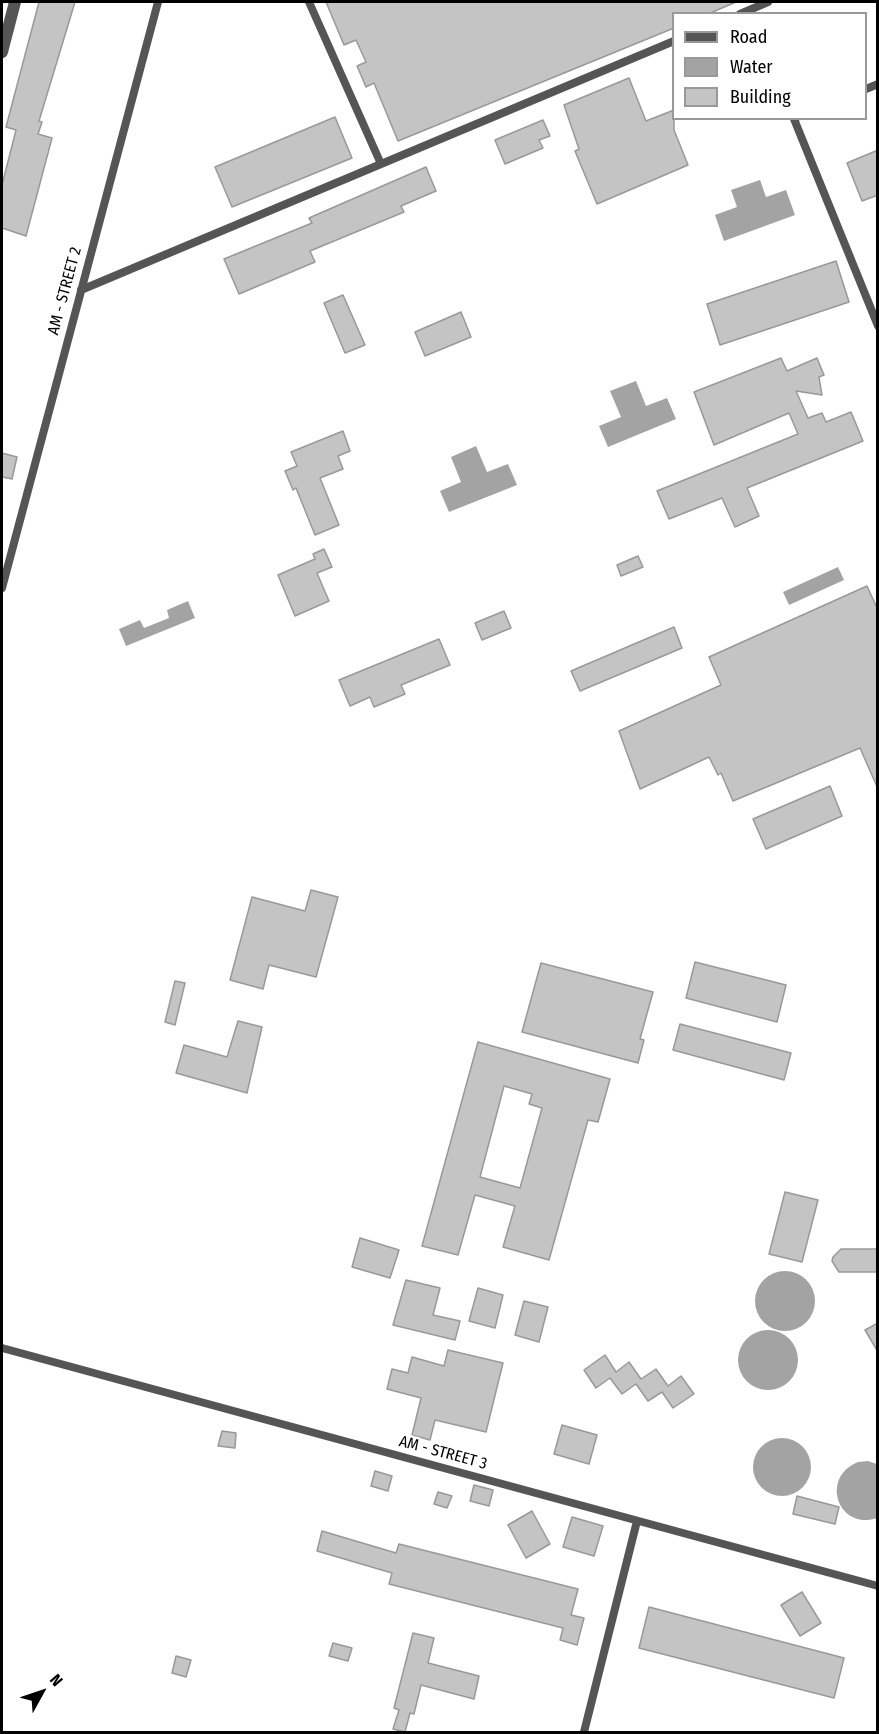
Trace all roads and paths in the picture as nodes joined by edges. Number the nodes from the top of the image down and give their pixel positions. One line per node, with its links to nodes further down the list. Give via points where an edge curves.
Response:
1 (15, 2): 7 (street)
2 (158, 2): 10 (lane, AM - STREET 2)
3 (309, 2): 9 (lane)
4 (768, 2): 5 (lane)
5 (745, 12)
6 (672, 42): 9 (lane)
7 (2, 52)
8 (794, 120): 11 (lane)
9 (381, 164): 10 (lane)
10 (81, 290): 12 (lane, AM - STREET 2)
11 (878, 326)
12 (2, 588)
13 (2, 1348): 14 (lane, AM - STREET 3)
14 (637, 1521): 15 (lane, AM - STREET 3); 16 (lane)
15 (878, 1586)
16 (584, 1732)

